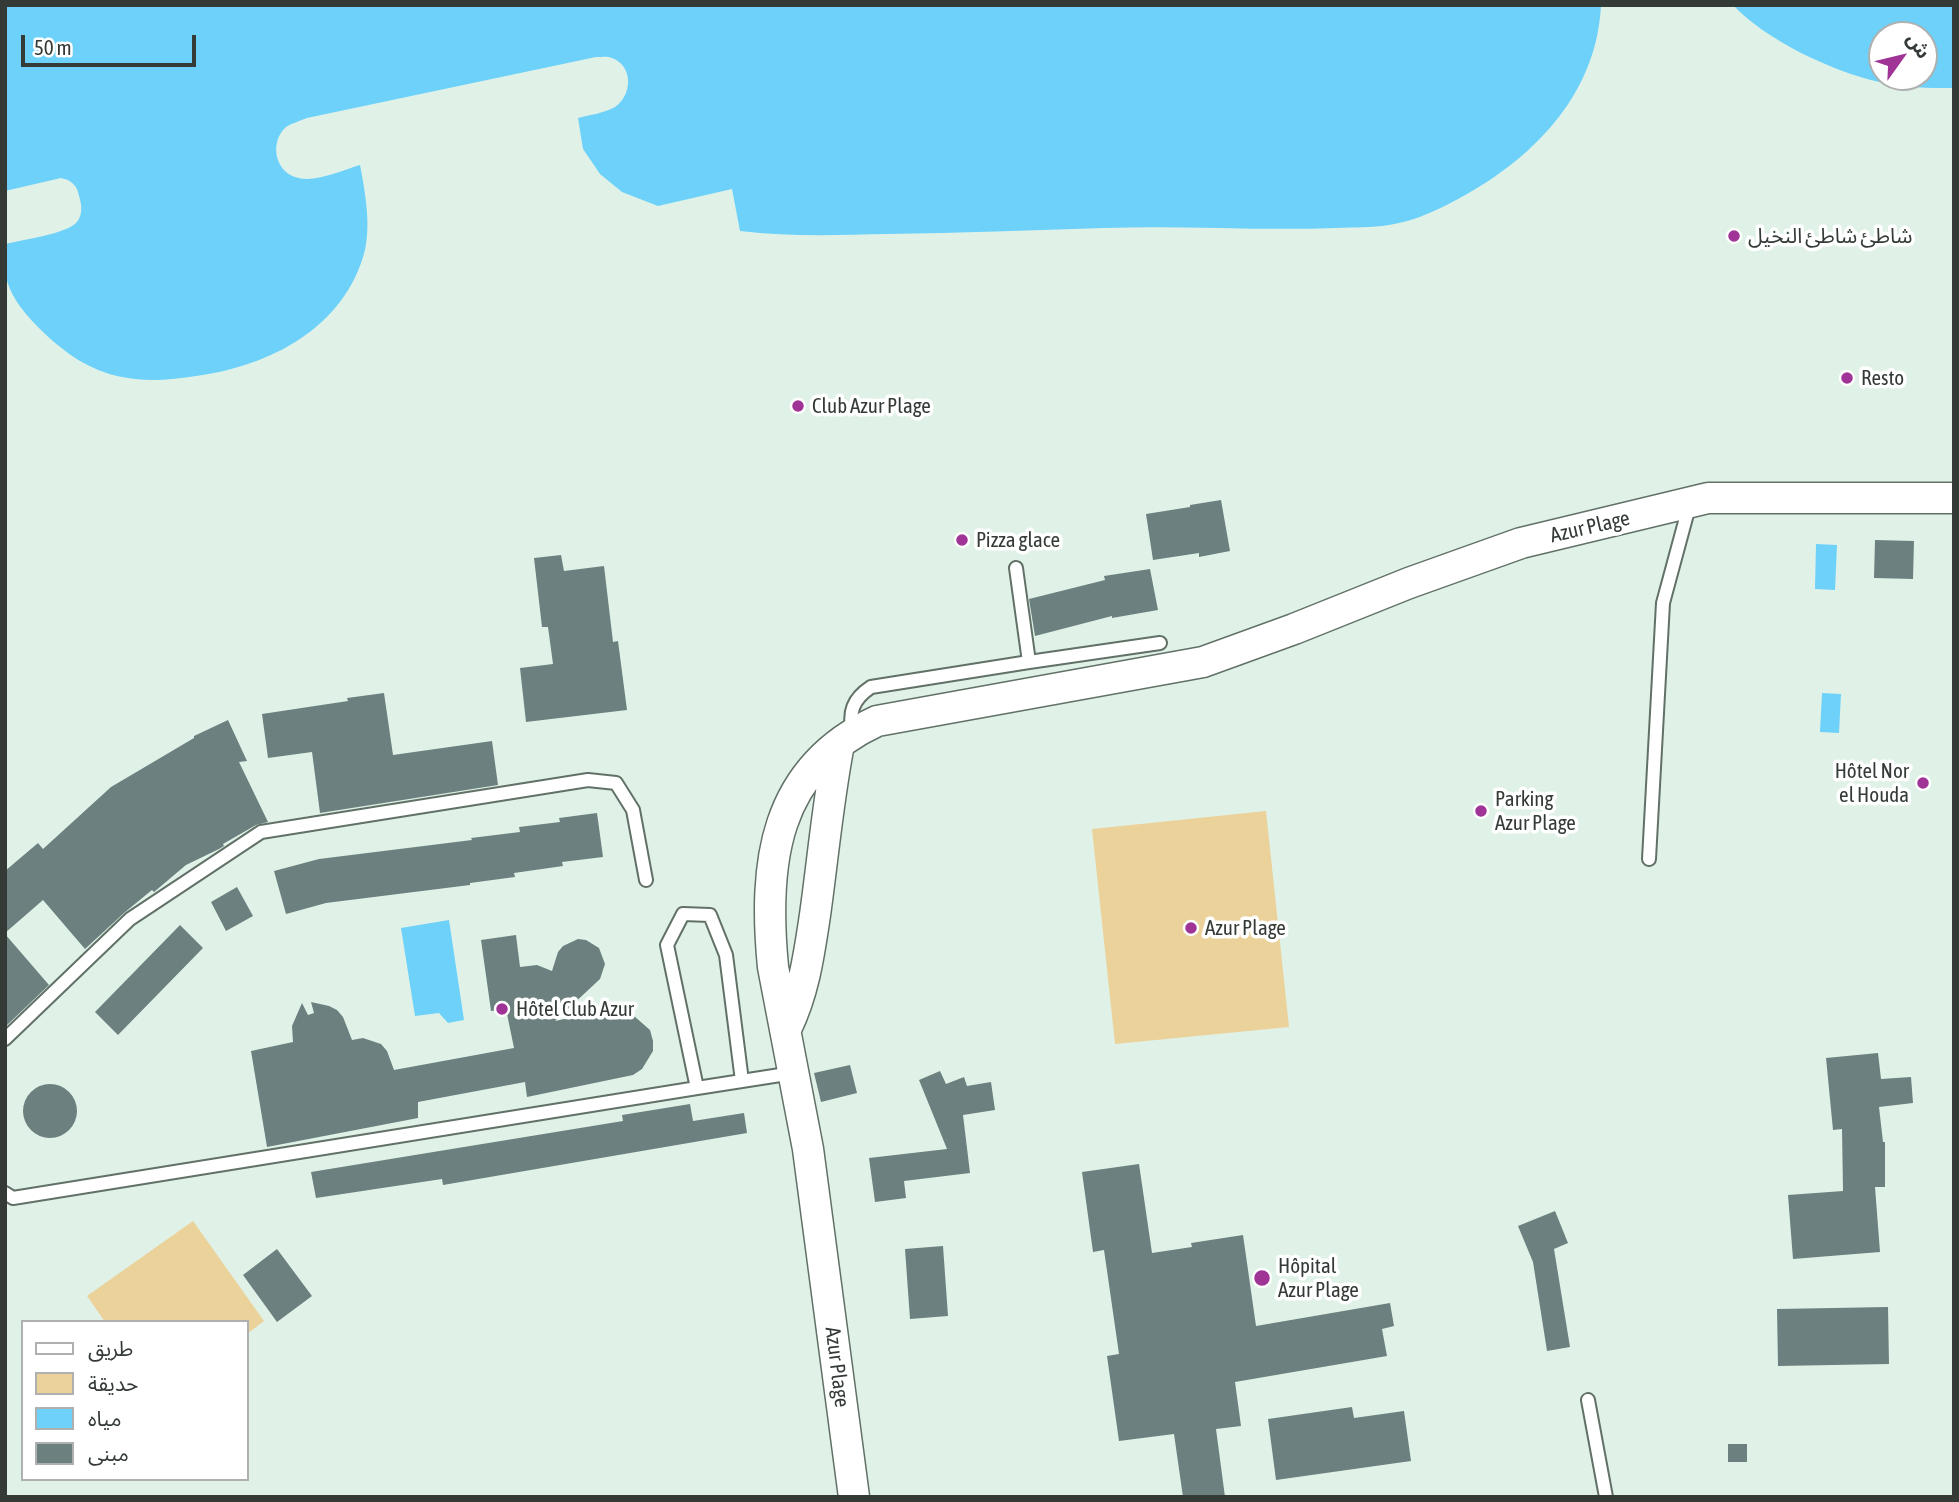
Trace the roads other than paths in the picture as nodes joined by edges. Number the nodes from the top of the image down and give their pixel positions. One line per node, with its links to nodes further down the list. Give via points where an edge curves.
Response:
1 (1954, 498): 2 (street, Azur Plage, via 1708,498)
2 (1690, 503): 6 (street, Azur Plage, via 1521,544 1203,662 884,719); 7 (lane, via 1663,603)
3 (1016, 568): 5 (lane)
4 (1160, 643): 5 (lane)
5 (1030, 662): 6 (lane, via 871,687 856,700)
6 (846, 738): 9 (street, via 831,786 806,975); 9 (street, Azur Plage, via 809,771 789,803 776,842 771,943)
7 (1649, 859)
8 (646, 880): 10 (lane, via 633,810 616,783 588,780 261,832 130,919)
9 (786, 1029): 11 (street, Azur Plage)
10 (5, 1039)
11 (793, 1072): 12 (lane); 16 (street, Azur Plage, via 808,1149)
12 (741, 1081): 13 (lane); 13 (lane, via 726,955 710,915 683,914 667,945)
13 (697, 1088): 14 (lane, via 27,1196 13,1198)
14 (5, 1193)
15 (1588, 1400): 17 (lane)
16 (854, 1497)
17 (1606, 1497)

